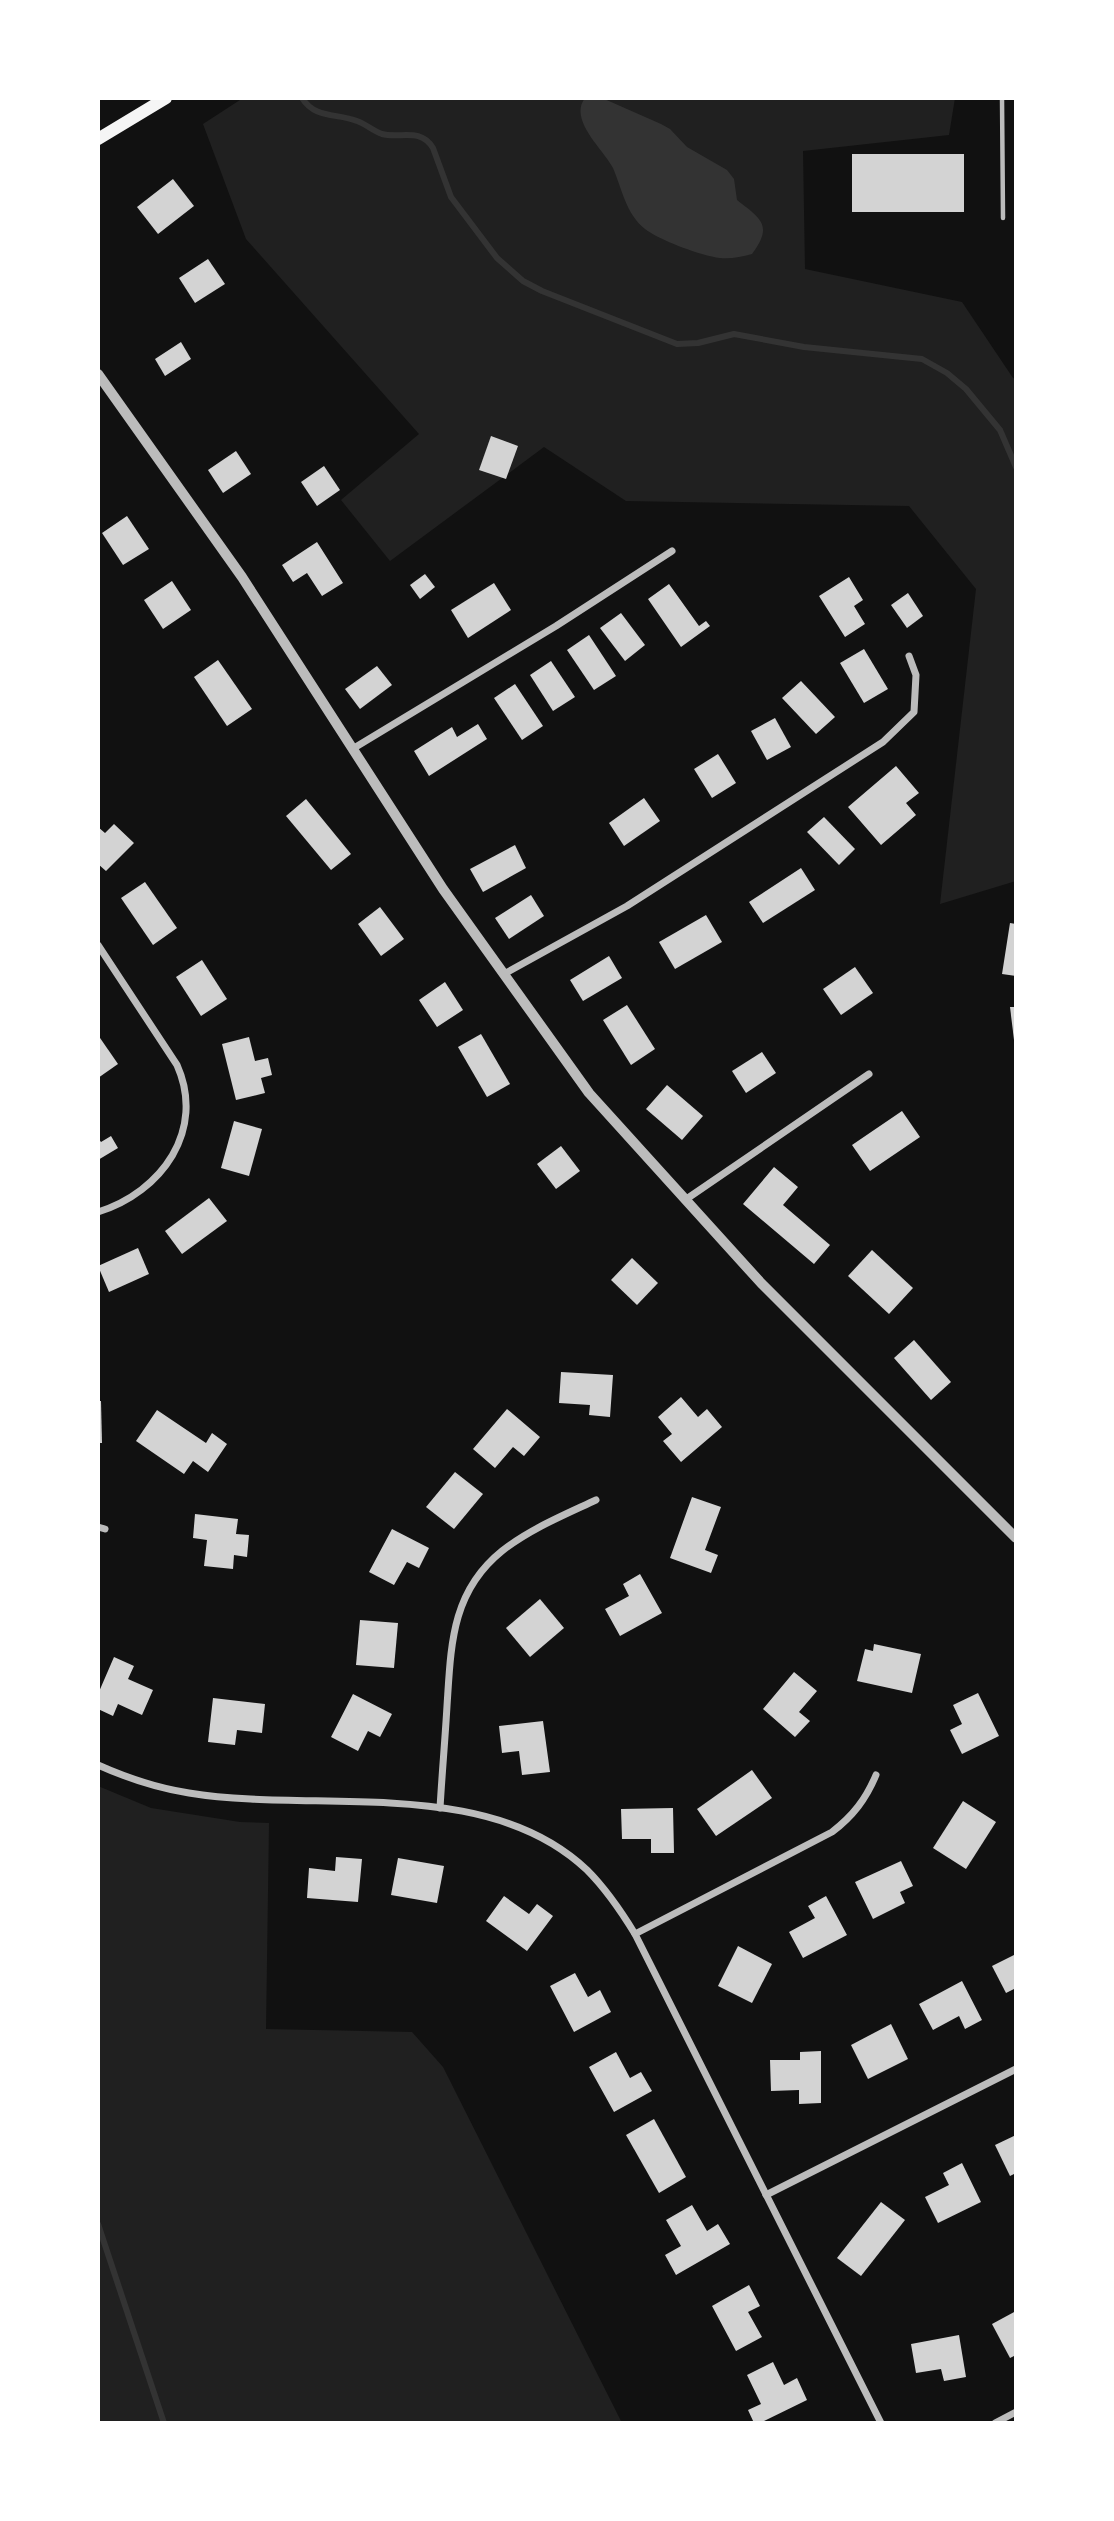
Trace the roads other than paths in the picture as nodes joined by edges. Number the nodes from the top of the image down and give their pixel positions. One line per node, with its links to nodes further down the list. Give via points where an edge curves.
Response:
1 (166, 98): 3 (main road)
2 (1002, 98): 4 (lane)
3 (98, 139)
4 (1003, 218)
5 (98, 374): 8 (street, via 242,578)
6 (672, 551): 8 (street)
7 (909, 656): 10 (street, via 916,675 914,712 883,742 627,906)
8 (354, 748): 10 (street, via 443,889)
9 (98, 945): 13 (street, via 177,1065 187,1120 178,1147 161,1171 138,1191)
10 (504, 974): 12 (street, via 589,1094)
11 (869, 1074): 12 (street)
12 (685, 1200): 15 (street, via 761,1283)
13 (98, 1212)
14 (596, 1500): 18 (street, via 509,1546 484,1569 466,1595 450,1650)
15 (1016, 1538)
16 (98, 1765): 18 (street, via 140,1782 195,1794)
17 (877, 1775): 19 (street, via 858,1808 832,1832)
18 (440, 1808): 19 (street, via 498,1819 551,1843 593,1877)
19 (635, 1934): 21 (street)
20 (1016, 2069): 21 (street)
21 (766, 2195): 23 (street)
22 (1016, 2412): 24 (street)
23 (881, 2423)
24 (995, 2423)

